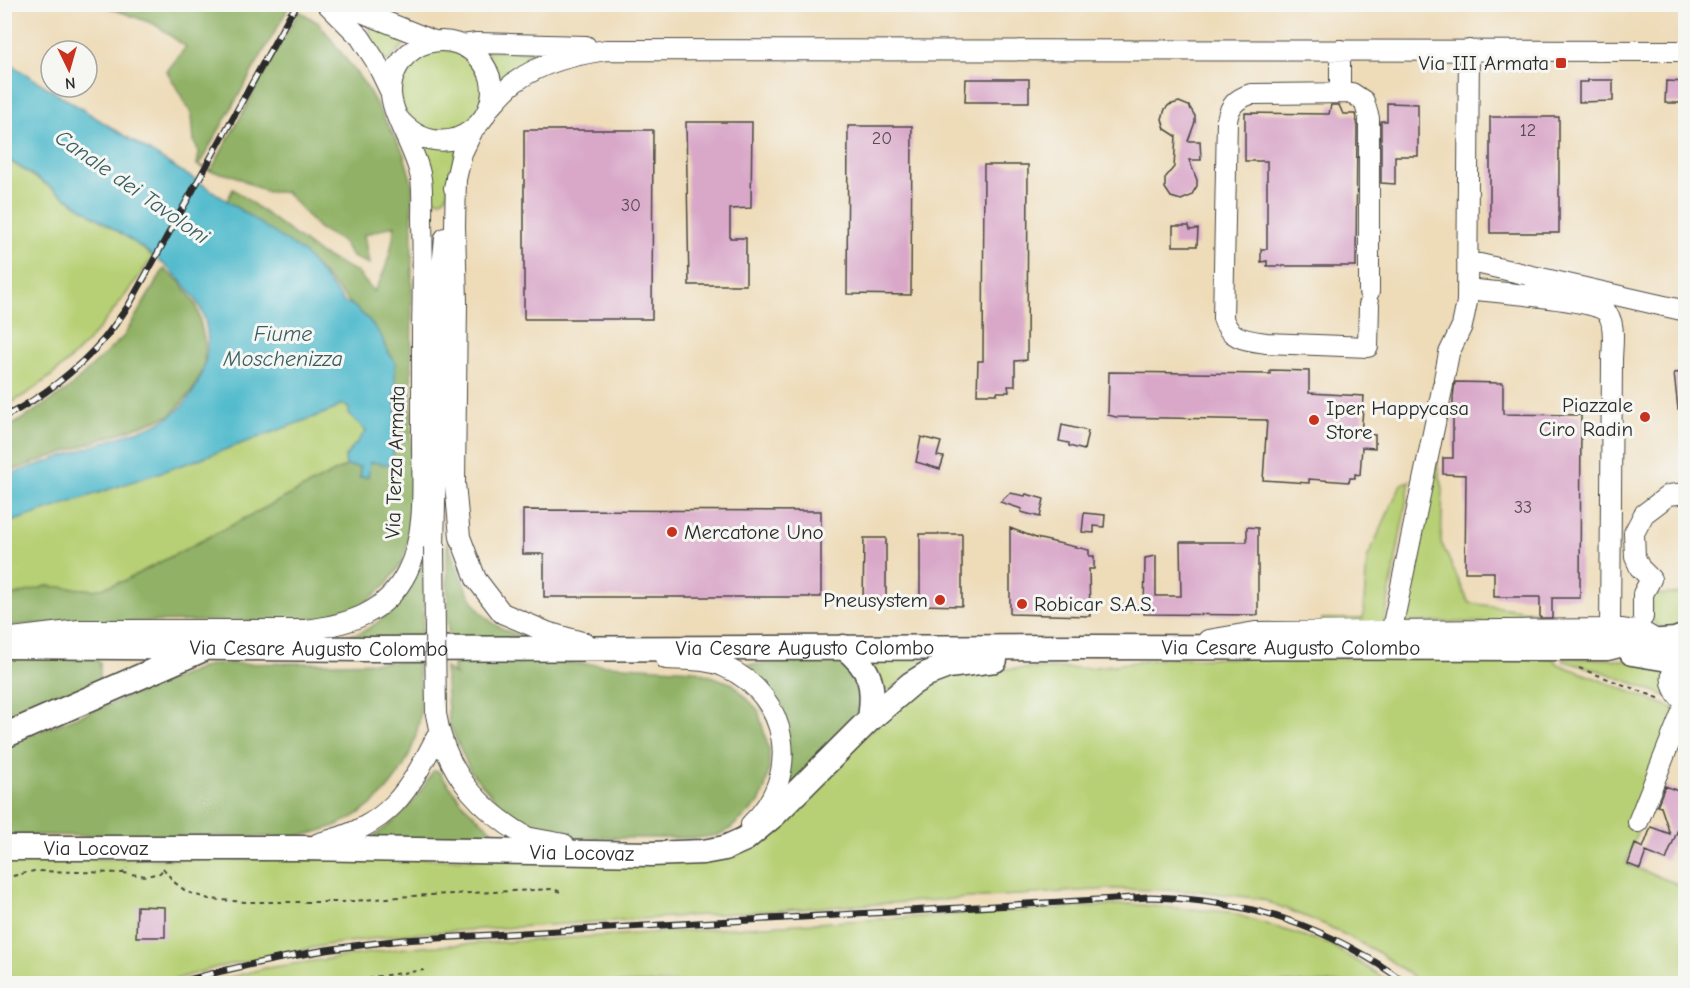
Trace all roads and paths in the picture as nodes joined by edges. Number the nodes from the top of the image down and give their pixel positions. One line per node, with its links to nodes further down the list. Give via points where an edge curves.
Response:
1 (327, 4): 9 (street, Via Terza Armata, via 360,37)
2 (341, 4): 3 (street, Via Terza Armata)
3 (434, 41): 4 (street, Via Terza Armata); 9 (street, via 417,46 403,58)
4 (462, 45): 5 (street, Via Terza Armata, via 542,44); 11 (street, via 475,54 490,79)
5 (606, 50): 6 (street, Via Terza Armata); 11 (street, Via Terza Armata, via 554,61 537,69 513,83)
6 (1340, 50): 7 (street, Via Terza Armata); 10 (street)
7 (1469, 51): 8 (street, Via Terza Armata); 16 (street)
8 (1686, 51)
9 (390, 91): 12 (street, Via Terza Armata)
10 (1340, 93): 10 (street, via 1352,93 1364,101 1369,118 1368,347 1249,341 1234,335 1223,318 1229,108 1238,98 1251,94)
11 (488, 109): 13 (street, Via Terza Armata)
12 (398, 118): 13 (street, via 423,138 440,141 458,139); 15 (street, Via Terza Armata)
13 (473, 130): 14 (street, Via Terza Armata)
14 (456, 177): 17 (street, Via Terza Armata); 27 (street, Via Terza Armata, via 455,483 460,537 476,579 502,613 547,632)
15 (421, 179): 17 (street, Via Terza Armata); 25 (street, Via Terza Armata, via 422,476 418,546 407,573 390,597 367,614 340,625 306,630 79,630)
16 (1467, 261): 18 (street); 19 (street)
17 (440, 287): 37 (street, Via Terza Armata, bridge, via 434,547)
18 (1467, 289): 22 (street, via 1462,326 1449,353); 24 (street, via 1568,301 1605,311 1610,318)
19 (1686, 311)
20 (1686, 493): 21 (street, via 1669,495 1644,514 1634,534 1635,557 1651,579 1643,594)
21 (1643, 617)
22 (1392, 629): 24 (street); 32 (street, via 1255,632)
23 (1686, 636): 24 (main road, Via Cesare Augusto Colombo, via 1623,644)
24 (1608, 638): 32 (main road, Via Cesare Augusto Colombo); 33 (main road, Via Cesare Augusto Colombo, via 1621,652)
25 (4, 639)
26 (4, 646): 30 (main road, Via Cesare Augusto Colombo)
27 (603, 647): 28 (main road, Via Cesare Augusto Colombo); 31 (main road, Via Cesare Augusto Colombo)
28 (844, 647): 29 (main road, Via Cesare Augusto Colombo); 36 (main road, via 858,658 871,683)
29 (1089, 647): 32 (main road, Via Cesare Augusto Colombo); 36 (main road, Via Locovaz, via 948,666 910,684)
30 (206, 648): 31 (main road, Via Cesare Augusto Colombo); 38 (main road)
31 (574, 648): 40 (street, Via Locovaz, via 625,657 706,661 726,668 759,691 773,710 780,728 782,766 766,808 747,827 713,843 567,844)
32 (1183, 648)
33 (1683, 661): 35 (street, via 1672,670 1671,679)
34 (1573, 666): 35 (path)
35 (1684, 705): 39 (street)
36 (870, 719): 44 (main road, Via Locovaz, via 774,815 745,839 725,848 703,852)
37 (438, 723): 40 (street, Via Terza Armata, via 471,794); 43 (street, Via Terza Armata, via 413,781 383,816 361,830)
38 (4, 736)
39 (1638, 822)
40 (526, 837): 44 (street, Via Terza Armata)
41 (4, 848): 42 (main road, Via Locovaz)
42 (133, 848): 45 (main road, Via Locovaz); 46 (path)
43 (301, 848): 44 (main road, Via Locovaz); 45 (main road, Via Locovaz)
44 (556, 853)
45 (167, 858): 46 (path, via 160,873); 48 (path, via 174,882 186,892 209,899 342,902 554,889)
46 (123, 873): 47 (path, via 34,871)
47 (4, 878)
48 (564, 894)
49 (424, 970): 50 (path, via 373,977)
50 (360, 984)

